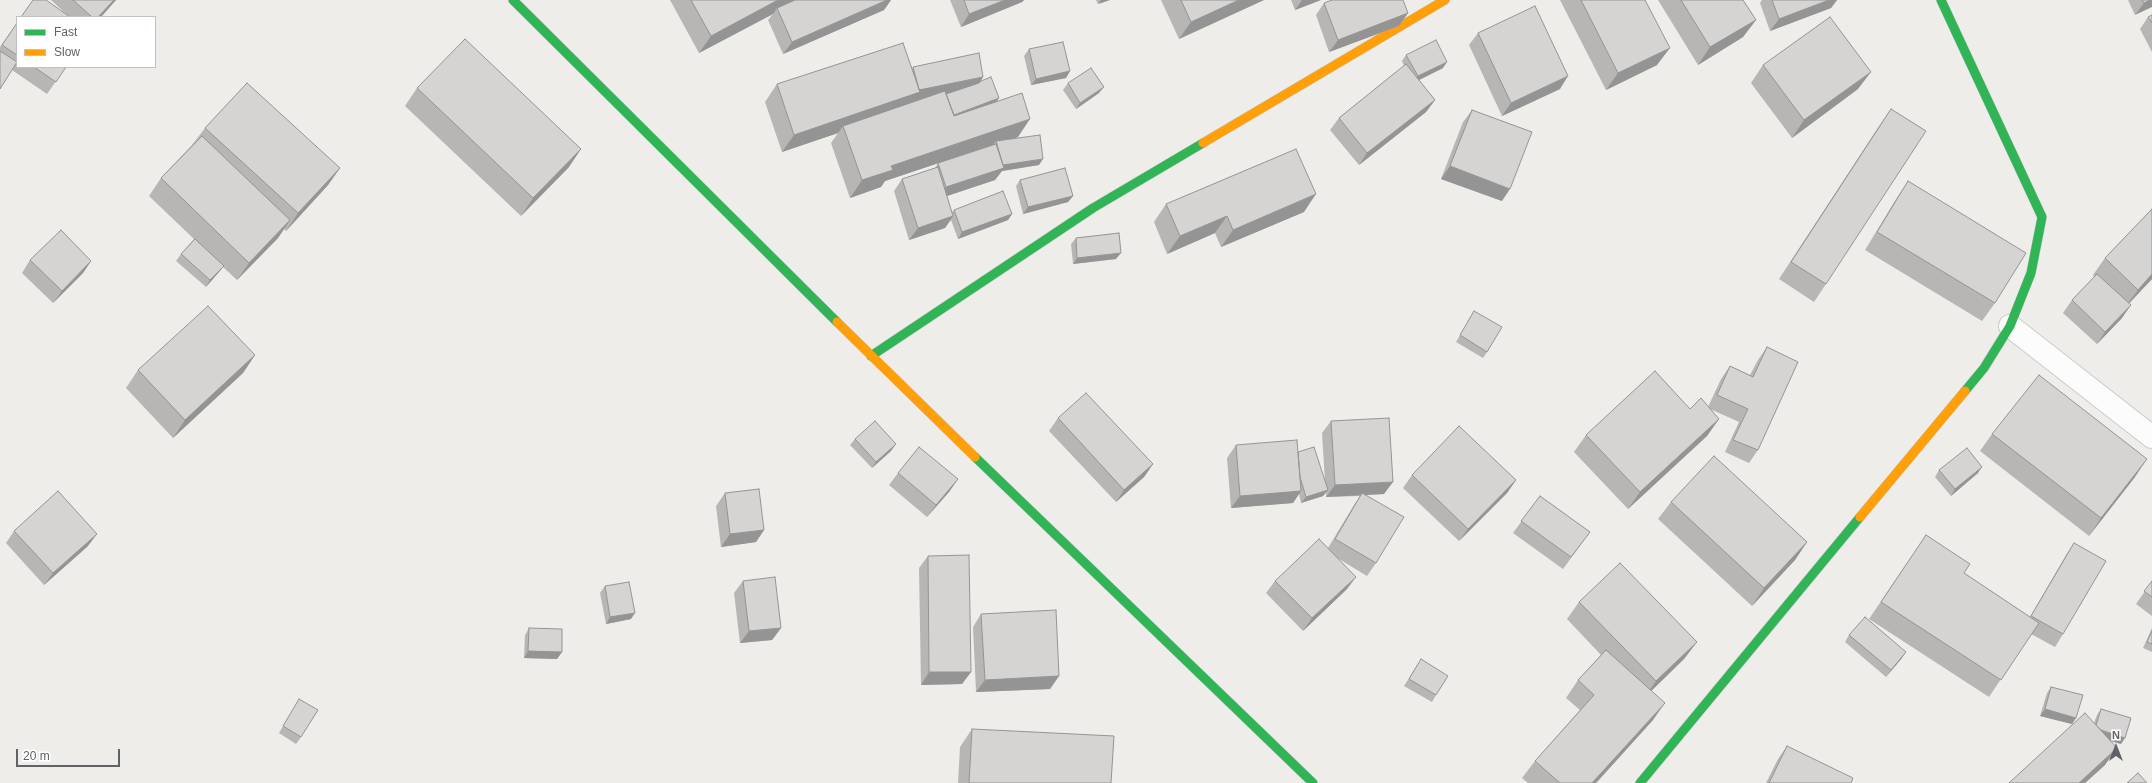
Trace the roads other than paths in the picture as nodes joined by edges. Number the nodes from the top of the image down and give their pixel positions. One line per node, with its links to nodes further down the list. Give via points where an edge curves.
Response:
1 (513, 0): 5 (street)
2 (1445, 0): 5 (street, via 1093,208)
3 (1941, 0): 4 (street, via 2042,217 2031,273)
4 (2010, 326): 6 (street); 8 (street, via 1984,368)
5 (871, 356): 7 (street)
6 (2152, 437)
7 (1313, 783)
8 (1640, 783)

